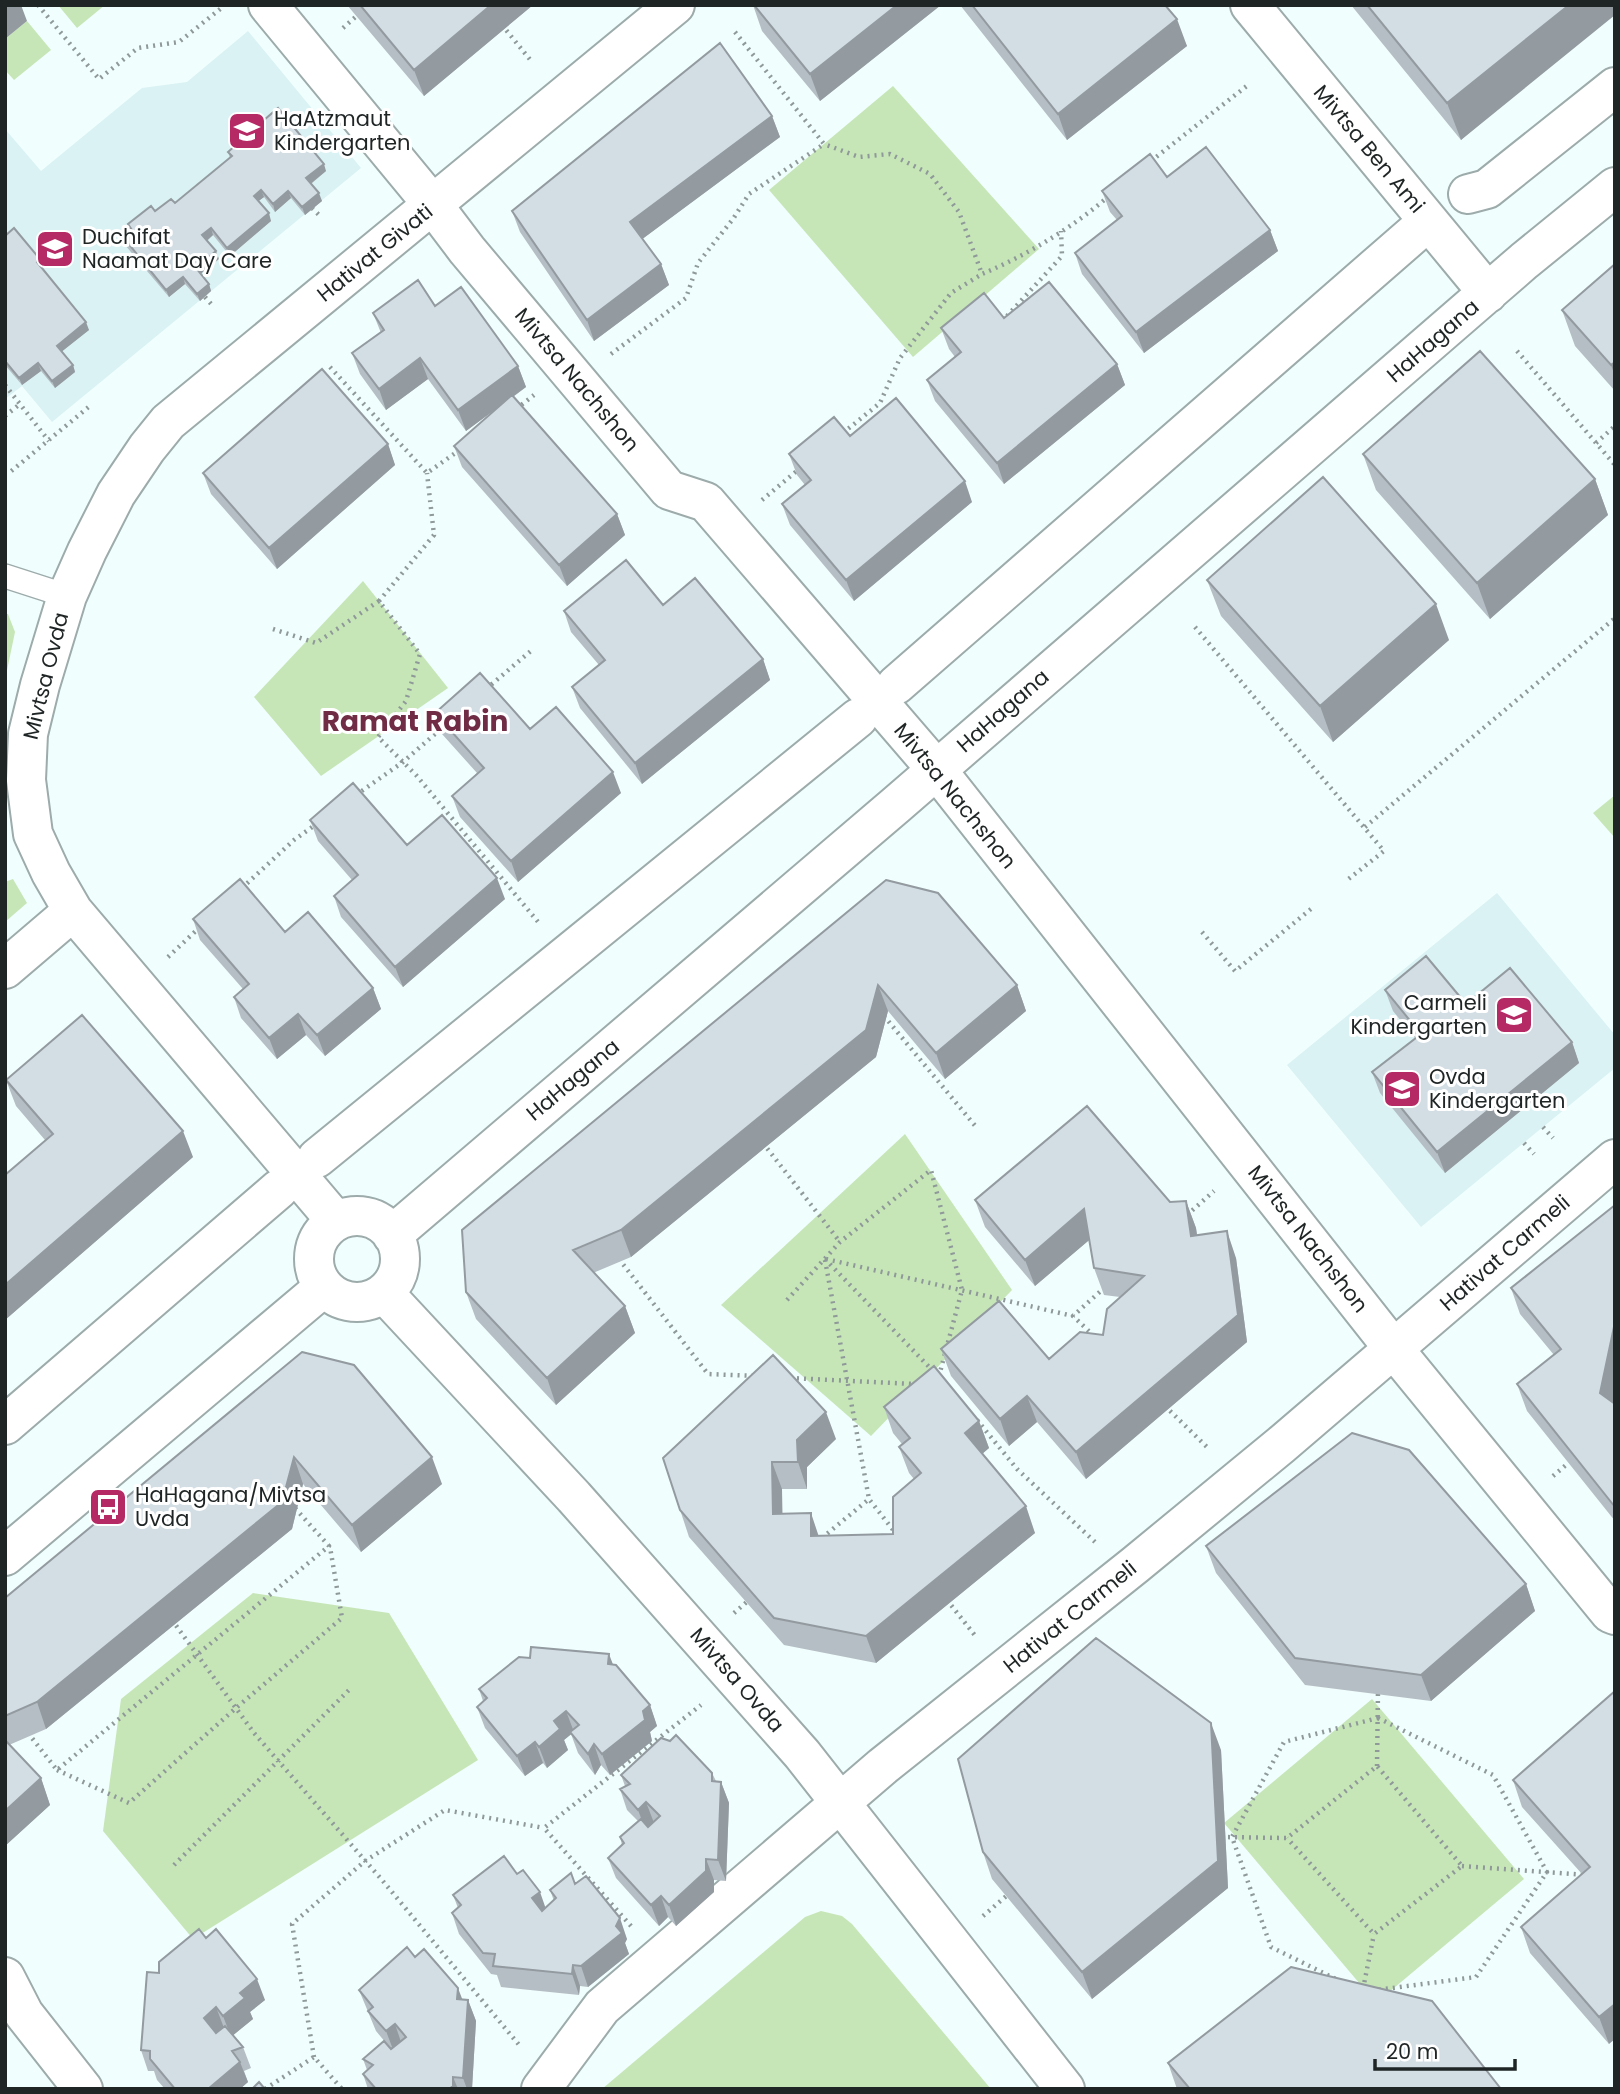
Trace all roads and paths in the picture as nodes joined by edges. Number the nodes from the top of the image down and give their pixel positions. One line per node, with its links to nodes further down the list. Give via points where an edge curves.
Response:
1 (38, 5): 2 (path, via 99,79 138,48 180,41)
2 (225, 5)
3 (268, 5): 16 (street, Mivtsa Nachshon)
4 (675, 5): 16 (street, Hativat Givati)
5 (1250, 5): 22 (street, Mivtsa Ben Ami)
6 (501, 24): 8 (path)
7 (735, 32): 11 (path)
8 (531, 62)
9 (1248, 85): 12 (path)
10 (1615, 87): 15 (street, via 1487,189)
11 (824, 144): 21 (path, via 859,158 890,154 930,174 959,212); 27 (path, via 749,194 698,262 686,298)
12 (1145, 166)
13 (1615, 187): 22 (street, HaHagana)
14 (1114, 192): 19 (path)
15 (1468, 194)
16 (433, 205): 29 (street, Mivtsa Nachshon); 45 (street, Hativat Givati, via 168,422)
17 (313, 208): 18 (path)
18 (320, 216)
19 (1061, 230): 21 (path); 25 (path, via 1062,256)
20 (1417, 231): 53 (street)
21 (982, 274): 36 (path, via 951,293 900,358 880,403)
22 (1488, 293): 58 (street, HaHagana)
23 (205, 296): 24 (path)
24 (212, 305)
25 (999, 324)
26 (1517, 351): 38 (path)
27 (609, 356)
28 (330, 367): 43 (path)
29 (569, 370): 34 (path); 58 (street, Mivtsa Nachshon, via 669,490 706,502)
30 (5, 386): 31 (path)
31 (20, 404): 33 (path); 37 (path)
32 (92, 405): 37 (path)
33 (5, 416)
34 (506, 416)
35 (1615, 426): 38 (path)
36 (837, 438)
37 (49, 441): 42 (path)
38 (1596, 443): 41 (path)
39 (466, 445): 43 (path)
40 (806, 464): 44 (path)
41 (1615, 464)
42 (5, 473)
43 (427, 474): 48 (path, via 434,535)
44 (752, 508)
45 (100, 522): 47 (street, Mivtsa Ovda)
46 (5, 576): 47 (lane)
47 (67, 596): 65 (street, Mivtsa Ovda, via 28,734 26,779 33,834)
48 (379, 601): 51 (path, via 316,643); 57 (path, via 420,654 406,701 378,737)
49 (1615, 618): 61 (path)
50 (1195, 627): 61 (path)
51 (273, 629)
52 (531, 650): 54 (path)
53 (896, 685)
54 (482, 693)
55 (858, 718): 68 (street)
56 (453, 719): 57 (path)
57 (403, 762): 59 (path); 68 (path)
58 (936, 769): 80 (street, Mivtsa Nachshon); 84 (street, HaHagana)
59 (348, 801)
60 (316, 824): 63 (path)
61 (1365, 827): 62 (path, via 1384,851)
62 (1346, 881)
63 (239, 891)
64 (1311, 909): 67 (path, via 1235,971)
65 (73, 911): 70 (street); 83 (street, Mivtsa Ovda)
66 (202, 926): 69 (path)
67 (1202, 932)
68 (566, 956): 78 (street)
69 (164, 960)
70 (5, 969)
71 (884, 1016): 73 (path)
72 (1543, 1126): 75 (path)
73 (977, 1128)
74 (759, 1136): 85 (path)
75 (1553, 1138)
76 (1524, 1143): 77 (path)
77 (1534, 1154)
78 (317, 1158)
79 (1615, 1159): 95 (street, Hativat Carmeli)
80 (1247, 1162): 82 (path); 95 (street, Mivtsa Nachshon)
81 (279, 1189): 104 (street)
82 (1185, 1216)
83 (336, 1221): 84 (street, via 362,1216 387,1228); 89 (street, via 316,1243 313,1256 314,1270)
84 (392, 1236): 91 (street, via 400,1254 399,1269)
85 (840, 1242): 87 (path); 90 (path, via 931,1170)
86 (617, 1256): 96 (path, via 708,1374)
87 (825, 1259): 90 (path); 92 (path); 98 (path); 99 (path)
88 (1114, 1280): 93 (path)
89 (324, 1287): 91 (street, via 342,1300 357,1303); 113 (street)
90 (962, 1290): 93 (path); 98 (path)
91 (384, 1293): 119 (street, Mivtsa Ovda)
92 (787, 1300)
93 (1073, 1316): 94 (path)
94 (1102, 1345)
95 (1393, 1348): 106 (street, Hativat Carmeli); 109 (street, Mivtsa Nachshon)
96 (763, 1377)
97 (777, 1377): 99 (path)
98 (939, 1377): 101 (path)
99 (847, 1381): 100 (path); 108 (path)
100 (921, 1384)
101 (946, 1385)
102 (1161, 1402): 106 (path)
103 (969, 1411): 114 (path, via 1017,1469)
104 (5, 1425)
105 (1573, 1458): 109 (path)
106 (1240, 1479): 114 (street, Hativat Carmeli)
107 (286, 1498): 112 (path)
108 (869, 1499): 110 (path); 111 (path)
109 (1522, 1505): 118 (street, Mivtsa Nachshon)
110 (902, 1542)
111 (816, 1543)
112 (329, 1546): 120 (path); 125 (path, via 342,1618)
113 (5, 1556)
114 (1127, 1571): 121 (street, Hativat Carmeli)
115 (754, 1596): 119 (path)
116 (944, 1596): 121 (path)
117 (167, 1613): 120 (path)
118 (1615, 1615)
119 (702, 1640): 123 (street, Mivtsa Ovda)
120 (198, 1654): 125 (path); 130 (path)
121 (1003, 1671): 131 (street, Hativat Carmeli)
122 (1378, 1676): 126 (path)
123 (735, 1679): 131 (street, Mivtsa Ovda); 132 (path)
124 (349, 1690): 128 (path)
125 (236, 1708): 128 (path); 130 (path, via 129,1803)
126 (1378, 1718): 129 (path); 134 (path, via 1284,1742); 139 (path, via 1493,1775)
127 (22, 1727): 130 (path)
128 (277, 1761): 136 (path); 137 (path)
129 (1377, 1766): 135 (path); 138 (path)
130 (57, 1770)
131 (840, 1803): 143 (street, Mivtsa Ovda); 144 (street, Hativat Carmeli)
132 (544, 1828): 136 (path, via 446,1810); 144 (path)
133 (1219, 1836): 134 (path)
134 (1232, 1837): 135 (path); 146 (path, via 1271,1947)
135 (1287, 1838): 142 (path)
136 (365, 1861): 148 (path, via 292,1924); 149 (path)
137 (174, 1864)
138 (1462, 1866): 139 (path); 142 (path)
139 (1546, 1872): 140 (path); 146 (path, via 1476,1977)
140 (1587, 1875)
141 (1015, 1888): 143 (path)
142 (1374, 1934): 146 (path)
143 (953, 1943): 153 (street, Mivtsa Ovda)
144 (660, 1958): 149 (street, Hativat Carmeli, via 602,2007)
145 (5, 1977): 150 (street, via 24,2014)
146 (1362, 1992): 147 (path)
147 (1359, 2004)
148 (314, 2057): 151 (path); 152 (path)
149 (544, 2084)
150 (83, 2089)
151 (265, 2089)
152 (342, 2089)
153 (1065, 2089)

